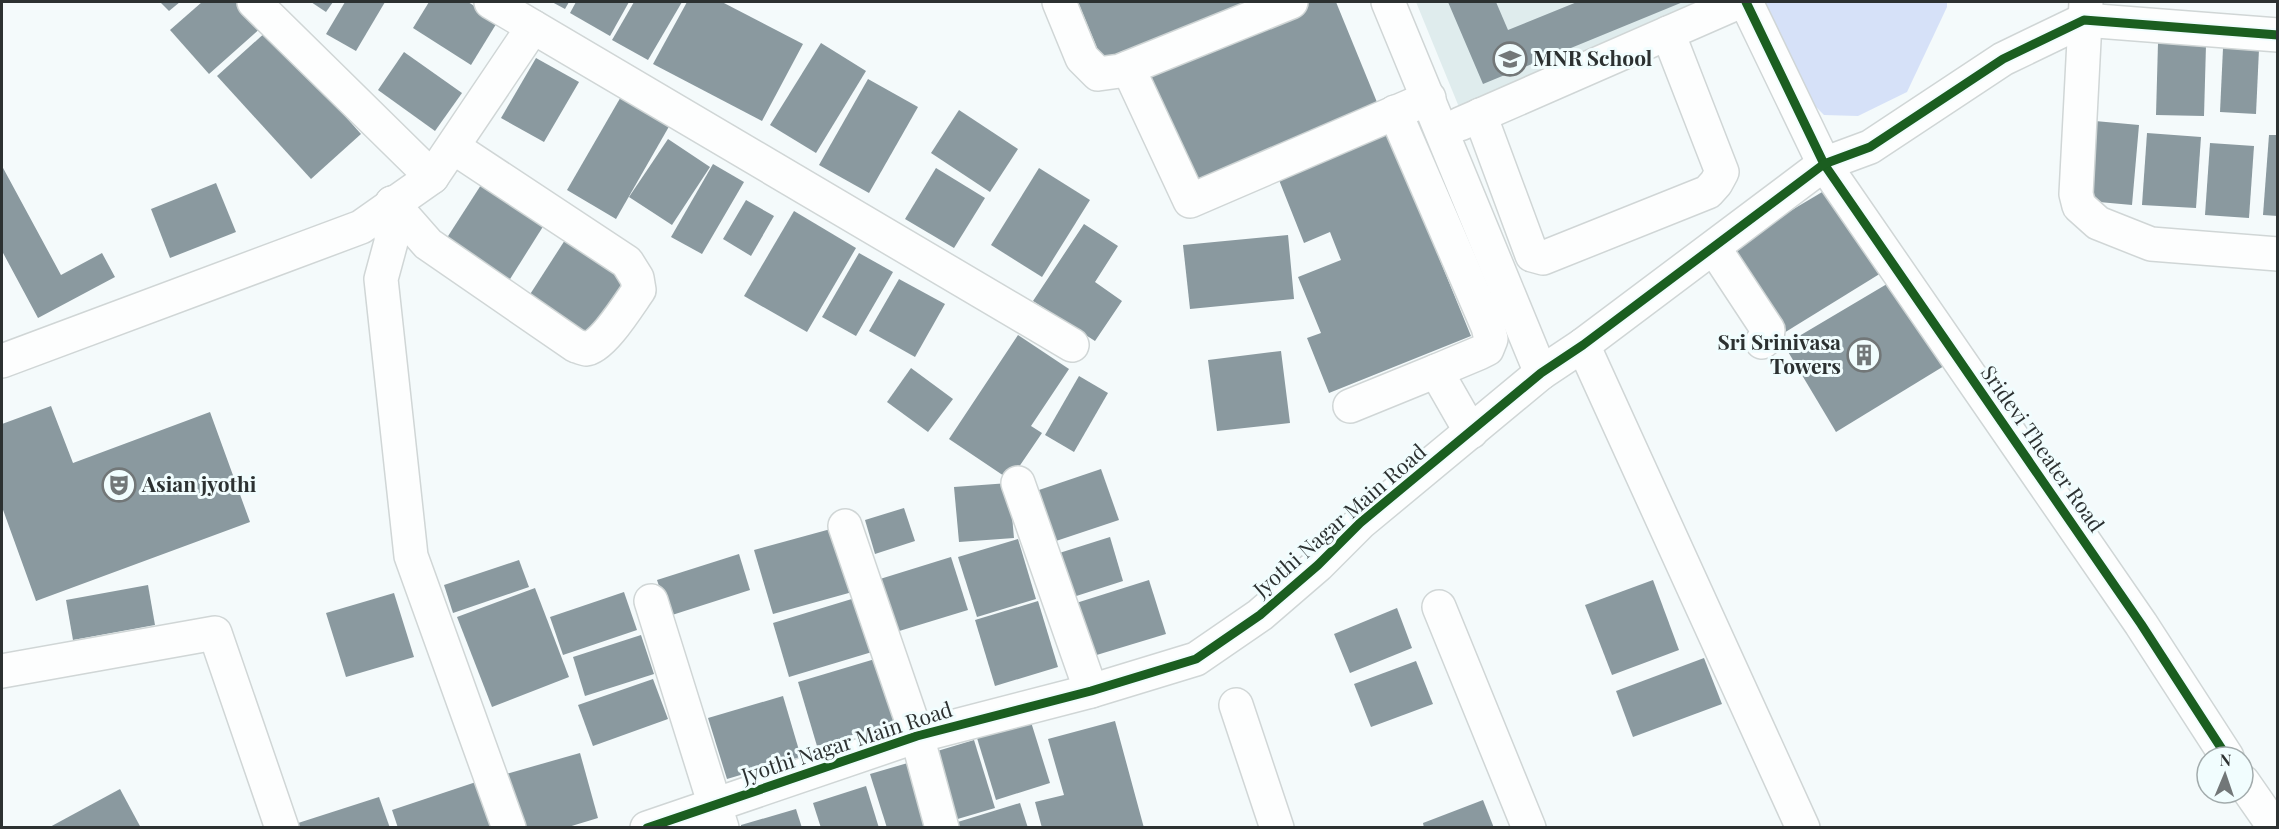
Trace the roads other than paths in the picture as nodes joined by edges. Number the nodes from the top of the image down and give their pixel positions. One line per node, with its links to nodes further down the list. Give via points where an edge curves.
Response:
1 (254, 2): 19 (street)
2 (491, 2): 9 (street)
3 (1059, 2): 12 (street, via 1089,68 1098,74)
4 (1291, 2): 12 (street)
5 (1388, 2): 13 (street)
6 (1740, 2): 10 (street)
7 (1746, 2): 18 (street, Sridevi Theater Road)
8 (2085, 11): 11 (street); 18 (street, Jyothi Nagar Main Road, via 2003,59 1870,147); 22 (street, via 2076,194 2079,206 2098,223 2151,244)
9 (533, 27): 17 (street); 24 (street)
10 (1668, 33): 15 (street); 15 (street, via 1722,172 1708,192 1543,258 1532,255)
11 (2277, 35)
12 (1128, 68): 14 (street, via 1190,201)
13 (1428, 98): 14 (street); 16 (street)
14 (1395, 112): 27 (street, via 1491,339 1479,353)
15 (1480, 115): 16 (street)
16 (1442, 132): 28 (street)
17 (453, 147): 19 (street); 20 (street, via 627,262 638,278 639,290 595,345 586,349 576,346 428,244)
18 (1824, 164): 21 (street, Jyothi Nagar Main Road); 39 (street, Sridevi Theater Road, via 2141,624)
19 (432, 177): 20 (street)
20 (392, 203): 26 (street, via 361,227); 44 (street, via 391,242 381,279 411,556)
21 (1714, 248): 23 (street, via 1768,330); 25 (street, Jyothi Nagar Main Road)
22 (2277, 254)
23 (1762, 342)
24 (1072, 345)
25 (1583, 345): 28 (street, Jyothi Nagar Main Road); 49 (street)
26 (2, 361)
27 (1436, 371): 29 (street); 30 (street)
28 (1541, 373): 30 (street, Jyothi Nagar Main Road)
29 (1350, 406)
30 (1471, 432): 36 (street, Jyothi Nagar Main Road, via 1360,524 1260,615 1196,659)
31 (1018, 483): 36 (street)
32 (844, 526): 38 (street)
33 (651, 601): 41 (street)
34 (1439, 607): 48 (street)
35 (2, 671): 43 (street, via 215,633)
36 (1091, 691): 38 (street, Jyothi Nagar Main Road)
37 (1236, 705): 47 (street)
38 (917, 736): 41 (street, Jyothi Nagar Main Road); 46 (street)
39 (2219, 745)
40 (2255, 804): 42 (street)
41 (718, 816): 45 (street, Jyothi Nagar Main Road)
42 (2266, 824)
43 (282, 828)
44 (509, 828)
45 (647, 828)
46 (942, 828)
47 (1276, 828)
48 (1529, 828)
49 (1803, 828)

